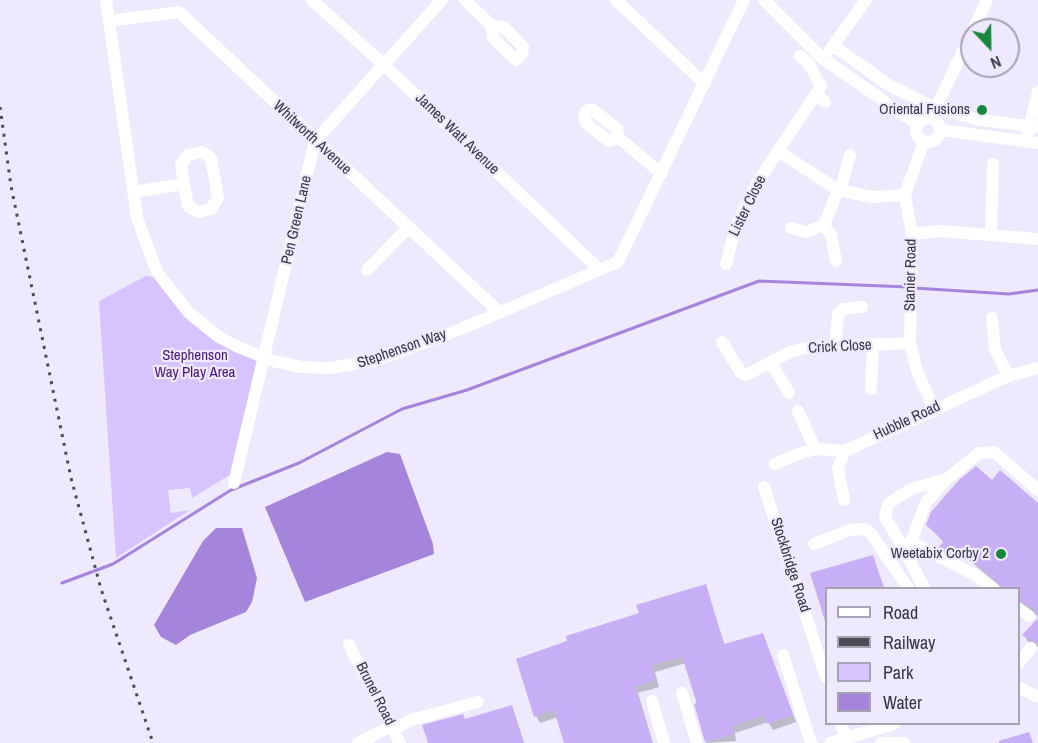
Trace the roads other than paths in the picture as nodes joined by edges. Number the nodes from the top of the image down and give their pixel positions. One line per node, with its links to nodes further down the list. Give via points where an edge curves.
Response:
1 (106, 0): 11 (street, Stephenson Way)
2 (312, 0): 17 (street, James Watt Avenue)
3 (442, 0): 17 (street, Pen Green Lane)
4 (465, 0): 12 (street)
5 (616, 0): 20 (street)
6 (744, 0): 20 (street, Stephenson Way)
7 (764, 0): 16 (street)
8 (867, 0): 13 (street)
9 (987, 0): 10 (street)
10 (978, 18)
11 (109, 21): 27 (street, Whitworth Avenue, via 179,12); 36 (street, Stephenson Way)
12 (492, 26)
13 (834, 46): 16 (street); 18 (street)
14 (800, 56): 30 (street, Lister Close, via 821,86 820,98)
15 (960, 56): 22 (street)
16 (822, 58): 19 (street)
17 (384, 65): 27 (street, Pen Green Lane); 47 (street, James Watt Avenue)
18 (866, 71): 19 (street); 22 (street)
19 (856, 82): 23 (street)
20 (705, 84): 33 (street, Stephenson Way)
21 (1038, 92): 24 (street)
22 (933, 113): 23 (street); 24 (street); 25 (street)
23 (917, 124): 28 (street, via 917,135)
24 (1033, 127): 29 (street)
25 (940, 130): 28 (street, via 935,140); 29 (street)
26 (620, 138): 33 (street)
27 (315, 141): 39 (street, Whitworth Avenue); 55 (street, Pen Green Lane)
28 (924, 141): 37 (street, Stanier Road)
29 (1032, 143)
30 (778, 151): 35 (street); 45 (street, Lister Close, via 737,223)
31 (850, 155): 35 (street)
32 (993, 164): 42 (street)
33 (662, 174): 47 (street, Stephenson Way, via 625,254)
34 (184, 184): 34 (street, via 182,165 188,155 202,152 211,158 218,198 211,209 198,212 188,206); 36 (street)
35 (839, 190): 37 (street, via 872,197); 38 (street)
36 (133, 192): 55 (street, Stephenson Way, via 151,260 174,296 219,337)
37 (905, 195): 41 (street, Stanier Road)
38 (824, 225): 40 (street, via 807,232); 44 (street, via 831,235)
39 (408, 228): 46 (street); 49 (street, Whitworth Avenue)
40 (791, 228)
41 (912, 234): 42 (street); 52 (street, Stanier Road)
42 (991, 234): 43 (street)
43 (1038, 239)
44 (836, 261)
45 (726, 264)
46 (367, 270)
47 (600, 270): 49 (street, Stephenson Way)
48 (862, 307): 54 (street, via 843,309 838,314)
49 (499, 312): 55 (street, Stephenson Way, via 354,366 302,367)
50 (992, 318): 58 (street, via 995,349)
51 (722, 342): 56 (street, Crick Close, via 741,373 746,375)
52 (910, 343): 53 (street, Crick Close); 61 (street, Stanier Road)
53 (873, 345): 54 (street, Crick Close); 59 (street)
54 (835, 348): 56 (street, Crick Close, via 805,348)
55 (265, 357): 67 (street, Pen Green Lane)
56 (771, 363): 60 (street)
57 (1038, 368): 58 (street, Hubble Road)
58 (1008, 376): 61 (street, Hubble Road)
59 (871, 389)
60 (789, 393)
61 (934, 409): 64 (street, Hubble Road)
62 (798, 411): 63 (street)
63 (815, 449): 64 (street, Hubble Road); 65 (street, Hubble Road)
64 (845, 451): 70 (street, via 838,468)
65 (775, 464)
66 (947, 479): 69 (street, via 979,453 994,452); 72 (street, via 926,502); 72 (street, via 911,489 888,504 885,517)
67 (234, 483)
68 (764, 487): 82 (street, Stockbridge Road)
69 (1038, 490)
70 (844, 500)
71 (814, 544): 73 (street, via 850,530 864,529 870,532)
72 (907, 546): 74 (street); 75 (street, via 975,575)
73 (907, 587)
74 (924, 587)
75 (992, 587)
76 (1020, 609): 77 (street)
77 (1029, 616)
78 (1020, 644): 81 (street, via 1030,650)
79 (350, 645): 90 (street, Brunel Road)
80 (783, 655): 96 (street)
81 (1020, 662)
82 (825, 675)
83 (1020, 688): 85 (street)
84 (682, 693): 95 (street)
85 (1038, 697)
86 (652, 701): 94 (street)
87 (478, 702): 90 (street)
88 (842, 725): 91 (street)
89 (888, 725): 91 (street)
90 (392, 728): 92 (street); 93 (street, Brunel Road)
91 (846, 738): 97 (street)
92 (358, 743)
93 (400, 743)
94 (664, 743)
95 (697, 743)
96 (811, 743)
97 (830, 743)
98 (881, 743): 99 (street)
99 (904, 743)

